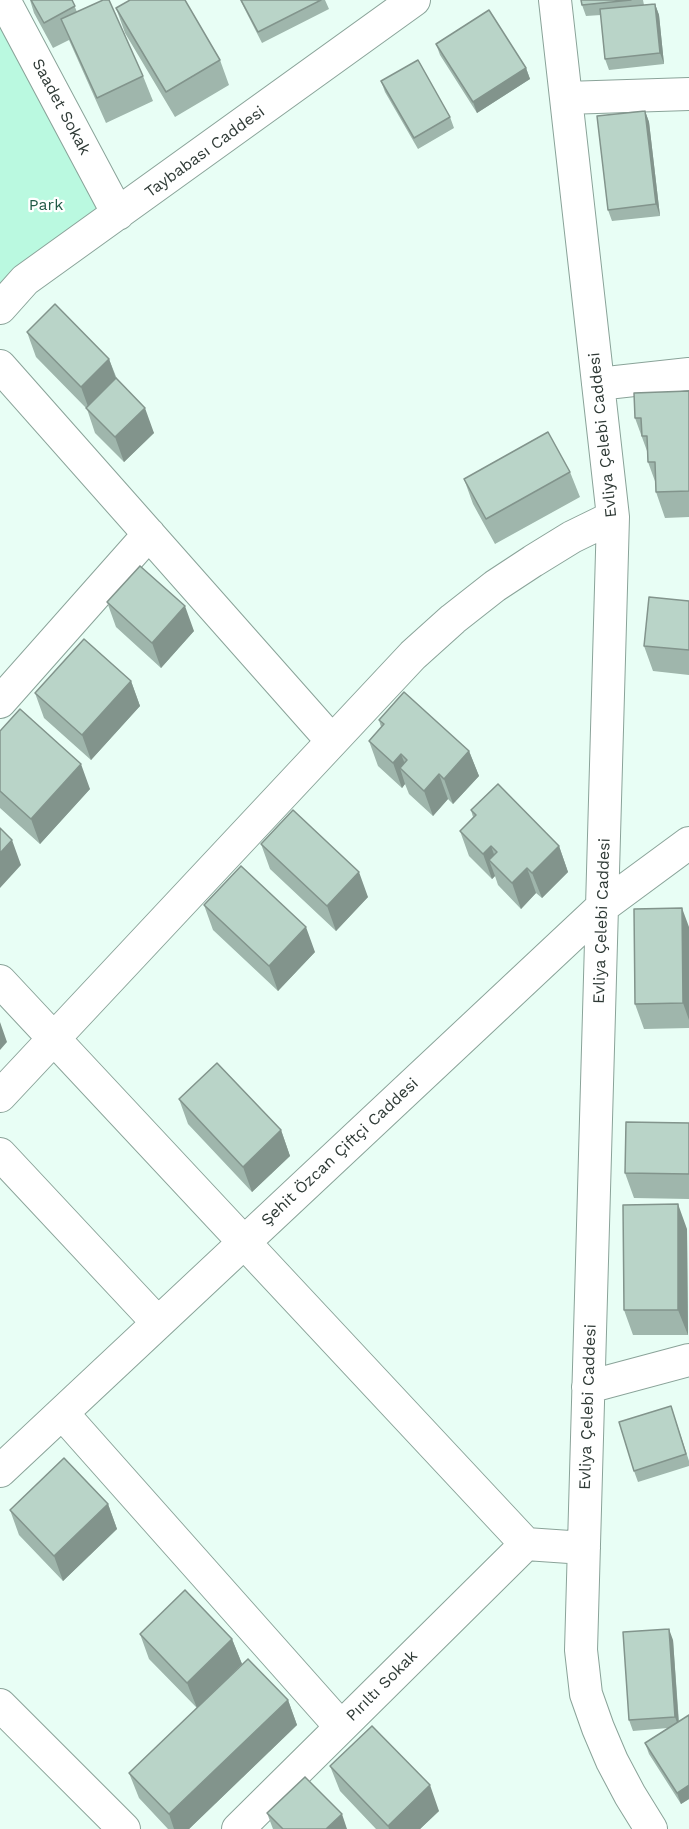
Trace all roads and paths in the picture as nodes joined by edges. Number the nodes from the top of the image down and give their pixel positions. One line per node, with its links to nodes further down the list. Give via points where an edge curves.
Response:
1 (4, 0): 6 (street, Saadet Sokak)
2 (414, 0): 6 (street, Taybabası Caddesi)
3 (555, 0): 5 (street, Evliya Çelebi Caddesi)
4 (689, 94): 5 (street)
5 (566, 98): 10 (street, Evliya Çelebi Caddesi)
6 (118, 214): 7 (street, Taybabası Caddesi, via 26,280)
7 (0, 308)
8 (0, 366): 12 (street)
9 (689, 374): 10 (street)
10 (598, 384): 11 (street, Evliya Çelebi Caddesi)
11 (613, 517): 14 (street, via 533,561 453,619 413,655); 16 (street, Evliya Çelebi Caddesi)
12 (149, 534): 13 (street); 14 (street)
13 (0, 702)
14 (332, 741): 18 (street)
15 (689, 843): 16 (street, Şehit Özcan Çiftçi Caddesi)
16 (602, 907): 21 (street, Şehit Özcan Çiftçi Caddesi); 24 (street, Evliya Çelebi Caddesi)
17 (0, 981): 18 (street)
18 (53, 1038): 19 (street); 21 (street)
19 (0, 1096)
20 (0, 1154): 22 (street)
21 (244, 1242): 22 (street, Şehit Özcan Çiftçi Caddesi); 27 (street)
22 (158, 1323): 25 (street, Şehit Özcan Çiftçi Caddesi)
23 (689, 1360): 24 (street)
24 (588, 1387): 28 (street, Evliya Çelebi Caddesi)
25 (62, 1413): 26 (street, Şehit Özcan Çiftçi Caddesi); 30 (street)
26 (0, 1471)
27 (526, 1544): 28 (street); 30 (street, Pırıltı Sokak)
28 (584, 1548): 33 (street, Evliya Çelebi Caddesi, via 581,1650 586,1694 612,1761)
29 (0, 1705): 31 (street)
30 (341, 1727): 32 (street, Pırıltı Sokak)
31 (124, 1829)
32 (238, 1829)
33 (651, 1829)

